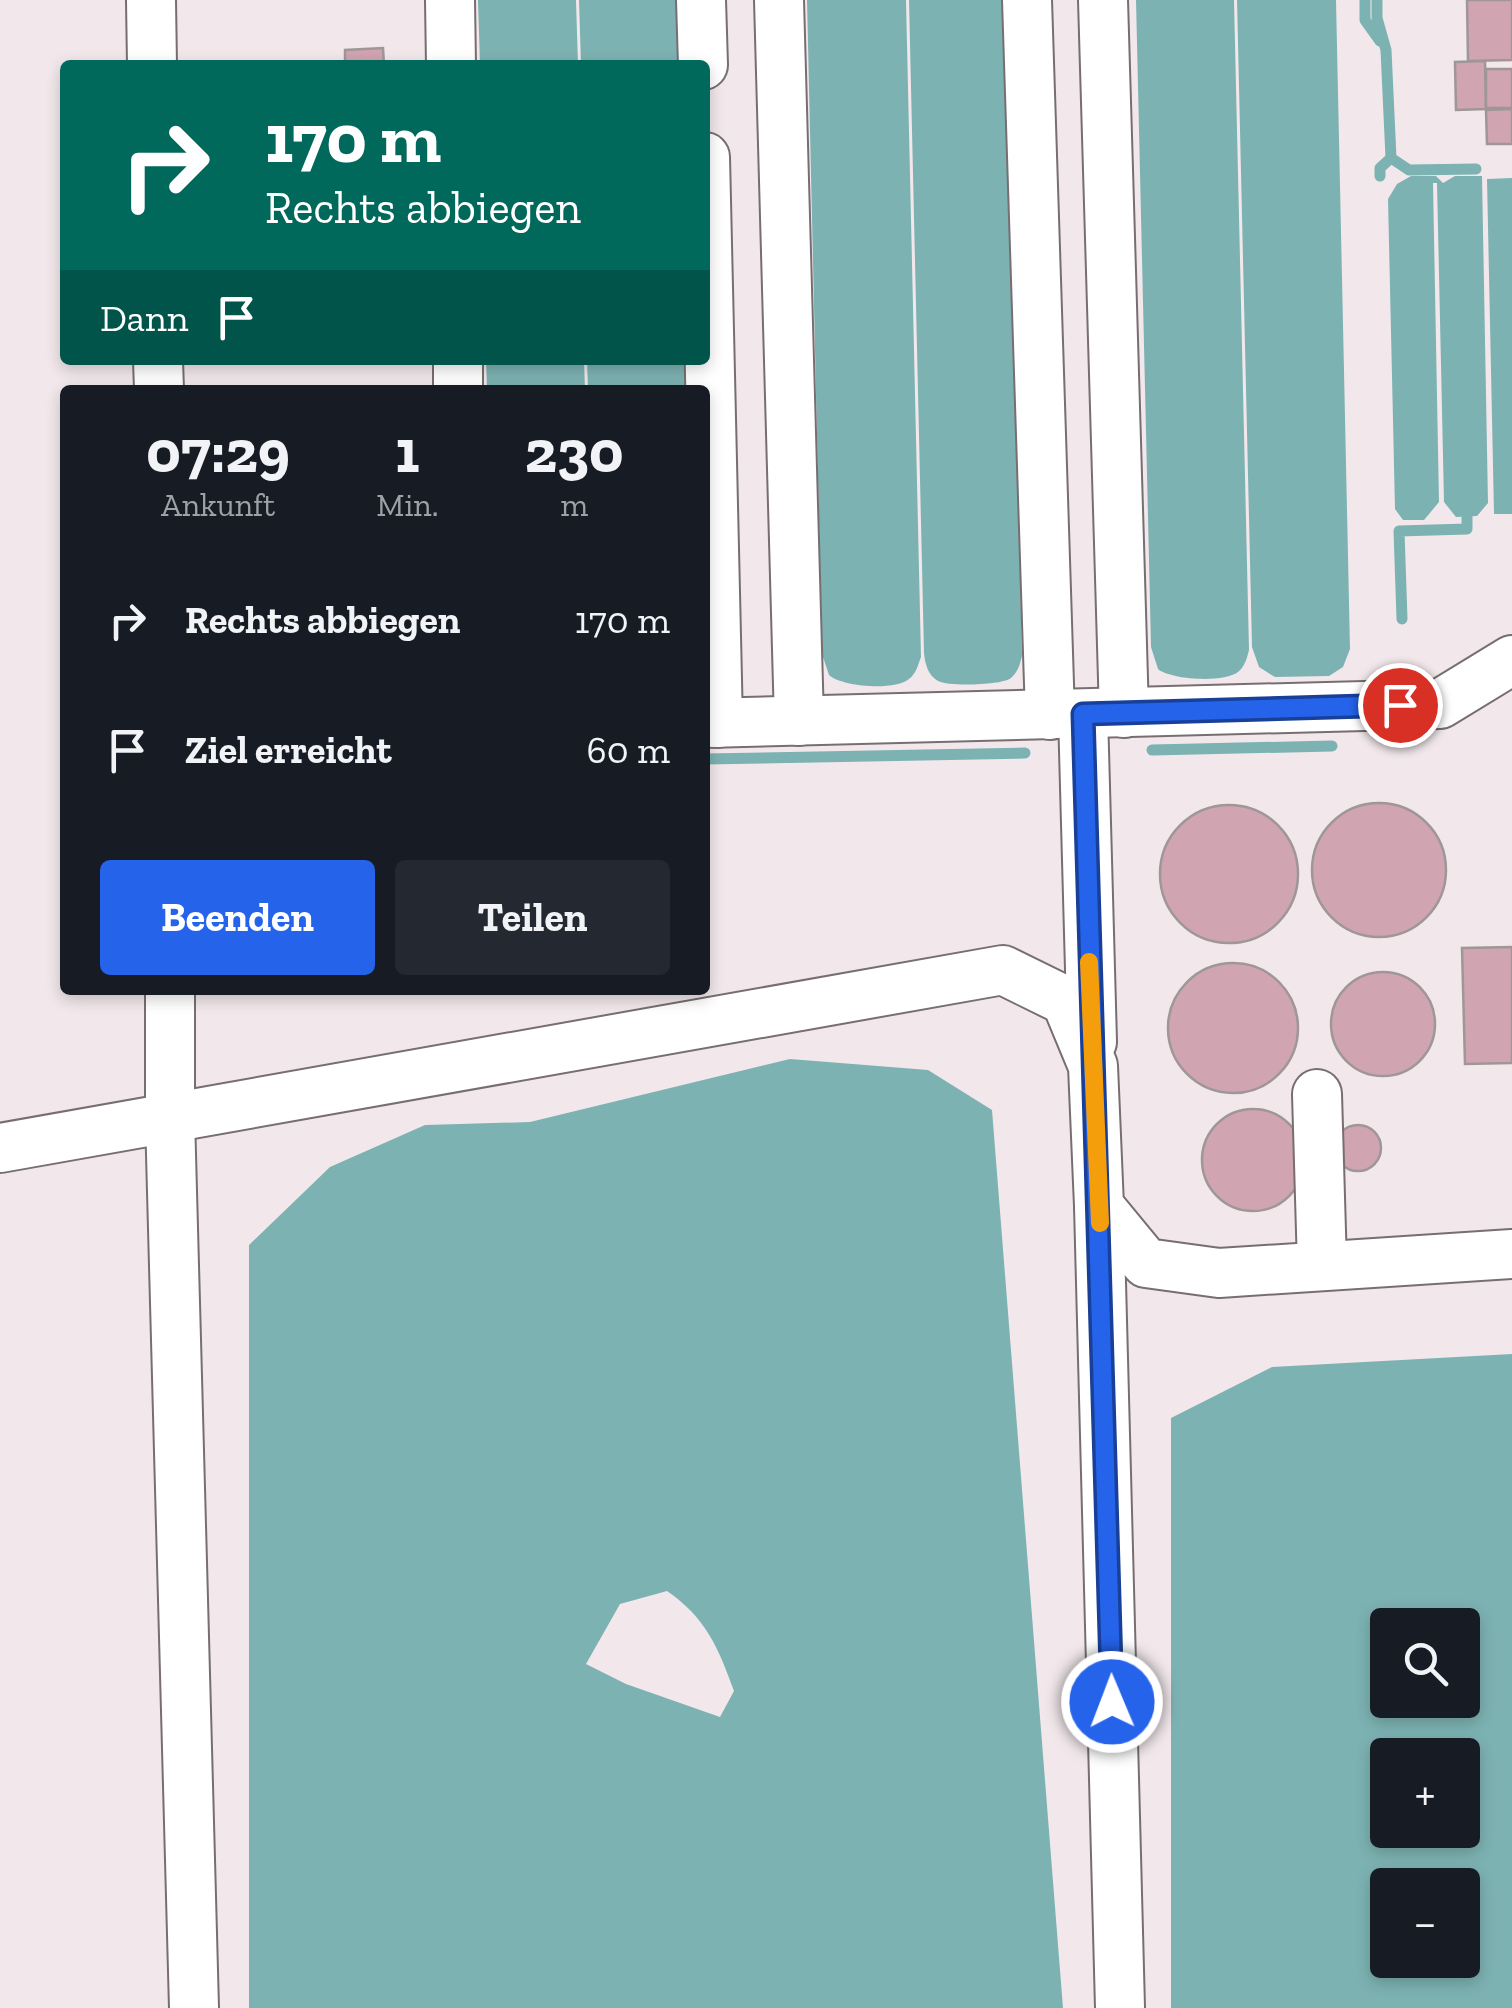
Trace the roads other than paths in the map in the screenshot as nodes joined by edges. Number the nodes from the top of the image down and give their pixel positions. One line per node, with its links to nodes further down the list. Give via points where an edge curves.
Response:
1 (151, 0): 7 (lane)
2 (450, 0): 8 (lane)
3 (701, 0): 9 (lane)
4 (779, 0): 13 (lane)
5 (1026, 0): 12 (lane)
6 (1103, 0): 12 (lane)
7 (152, 60)
8 (451, 60)
9 (703, 60)
10 (710, 561): 14 (lane)
11 (1512, 660): 12 (lane, via 1440,704)
12 (1086, 714): 13 (lane); 16 (lane)
13 (800, 721): 14 (lane)
14 (712, 723)
15 (170, 995): 18 (lane)
16 (1093, 1066): 18 (lane, via 1066,1001 1003,970); 20 (lane)
17 (1318, 1094): 22 (lane)
18 (170, 1117): 19 (lane); 23 (lane)
19 (0, 1148)
20 (1099, 1206): 22 (lane, via 1146,1263 1219,1273); 24 (lane)
21 (1512, 1254): 22 (lane)
22 (1322, 1266)
23 (194, 2008)
24 (1120, 2008)

